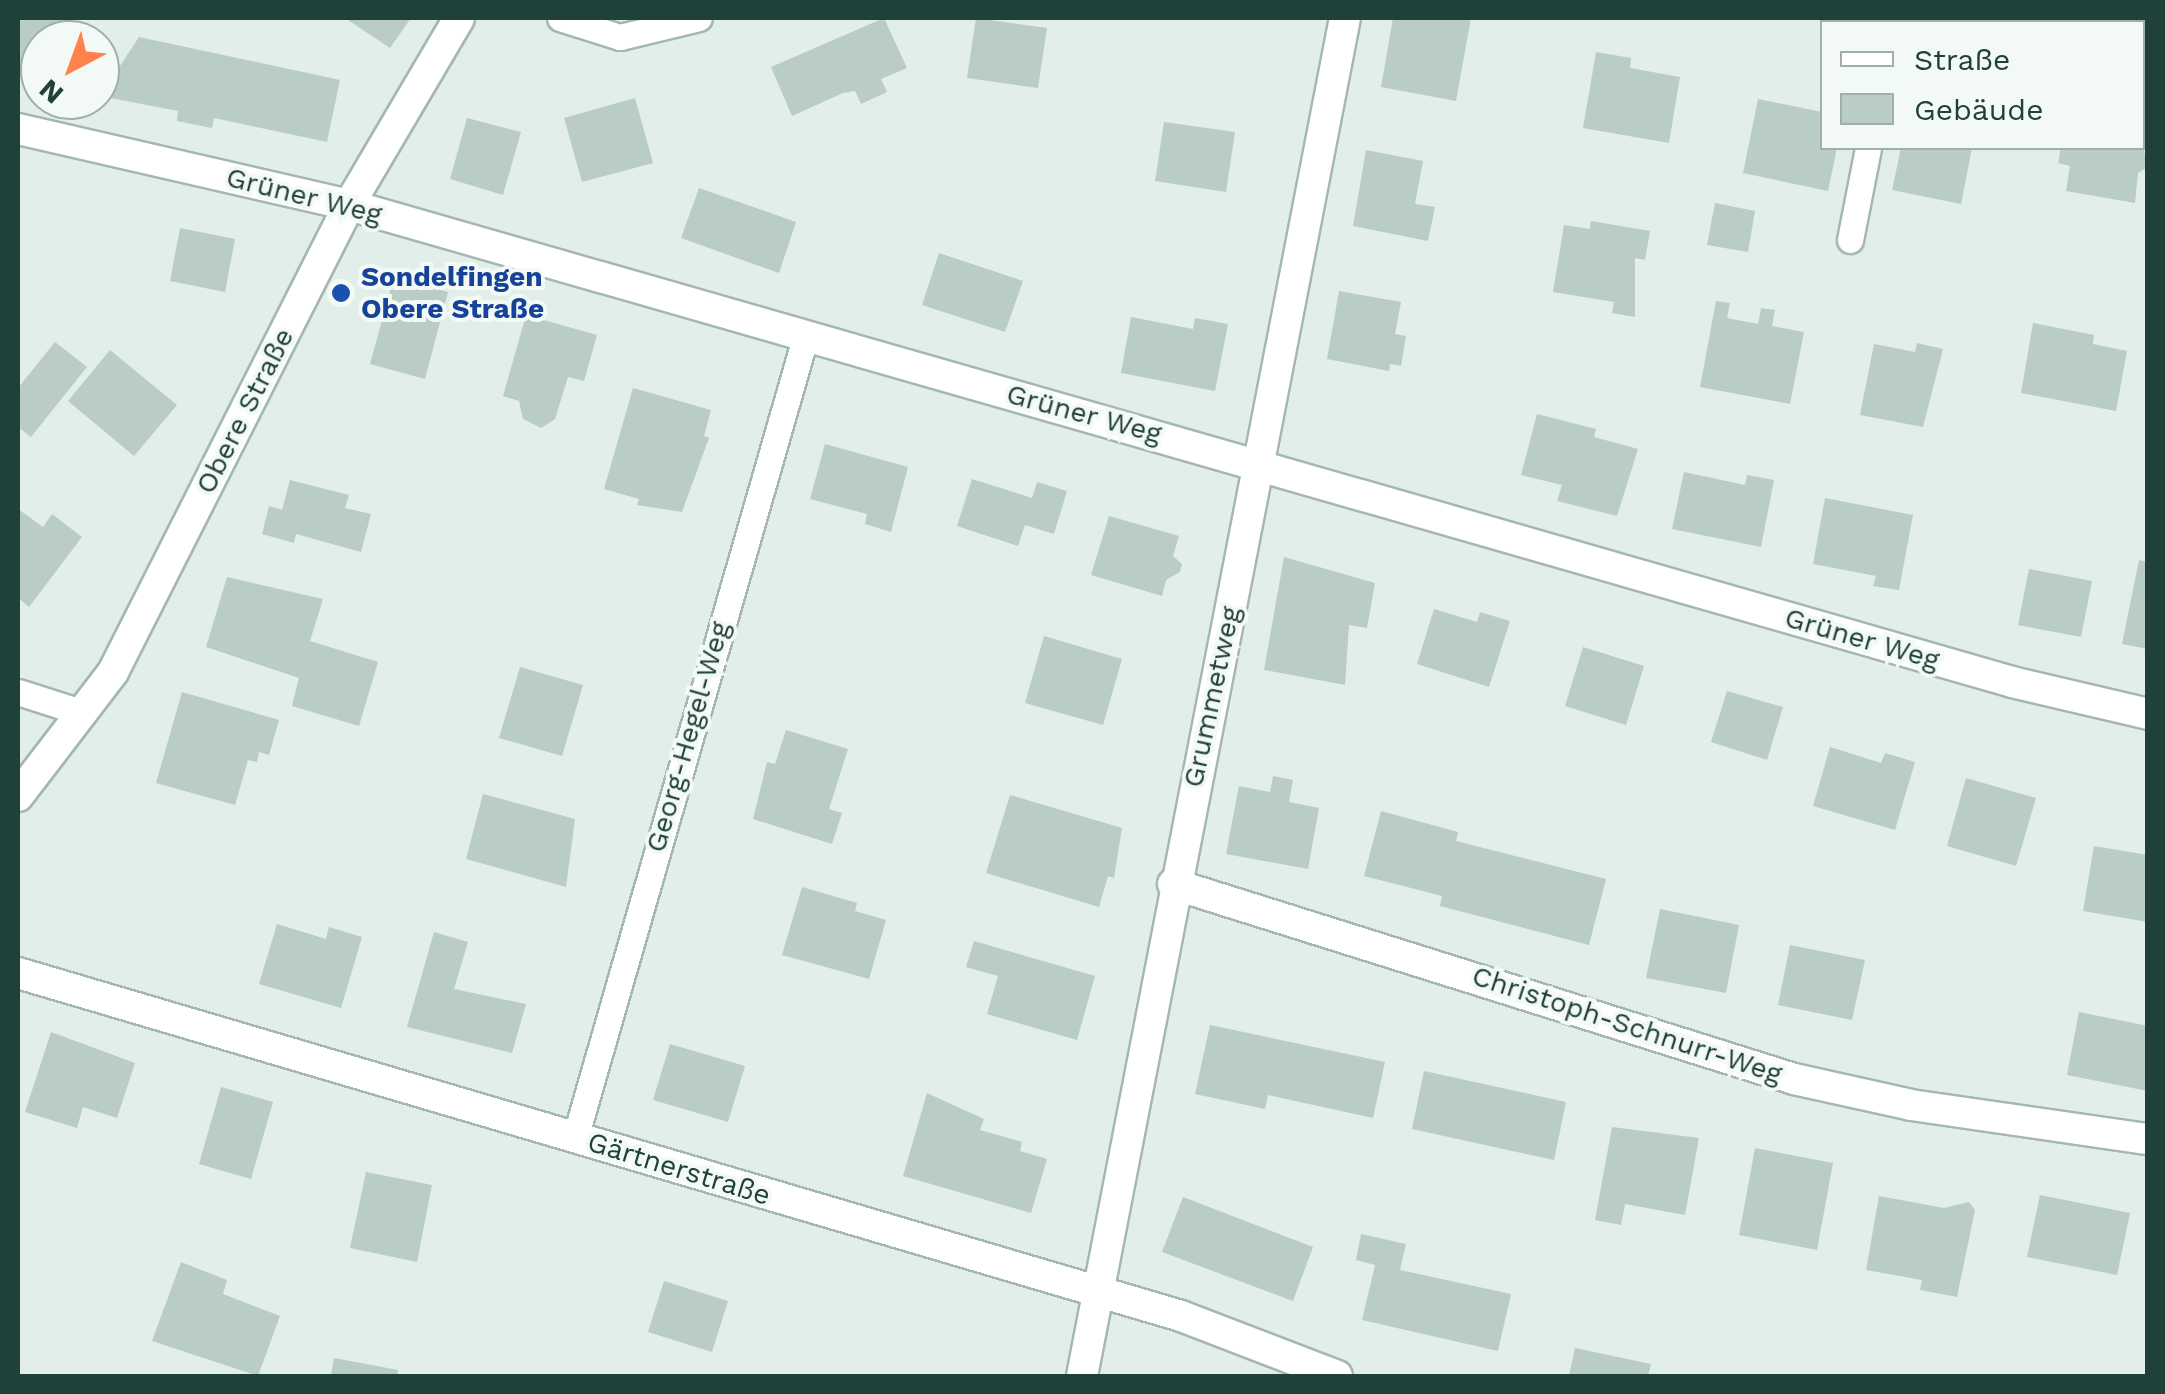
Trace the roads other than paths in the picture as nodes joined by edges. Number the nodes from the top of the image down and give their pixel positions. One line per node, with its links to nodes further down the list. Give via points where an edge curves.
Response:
1 (460, 18): 7 (street, Obere Straße)
2 (560, 18): 3 (lane, via 620,37)
3 (699, 18)
4 (1345, 18): 10 (street, Grummetweg)
5 (18, 129): 7 (street, Grüner Weg)
6 (1868, 150): 8 (lane)
7 (349, 204): 9 (street, Grüner Weg); 12 (street, Obere Straße, via 143,616)
8 (1850, 240)
9 (805, 338): 10 (street, Grüner Weg); 17 (lane, Georg-Hegel-Weg)
10 (1257, 462): 13 (street, Grüner Weg, via 2012,682); 15 (street, Grummetweg)
11 (18, 692): 12 (lane)
12 (84, 713): 14 (street, Obere Straße)
13 (2148, 714)
14 (18, 796)
15 (1173, 884): 18 (street, Christoph-Schnurr-Weg, via 1794,1080 1911,1105); 19 (street, Grummetweg)
16 (18, 974): 17 (street, Gärtnerstraße)
17 (575, 1138): 19 (street, Gärtnerstraße)
18 (2148, 1139)
19 (1100, 1292): 20 (street, Grummetweg); 21 (street, Gärtnerstraße)
20 (1082, 1376)
21 (1336, 1376)

